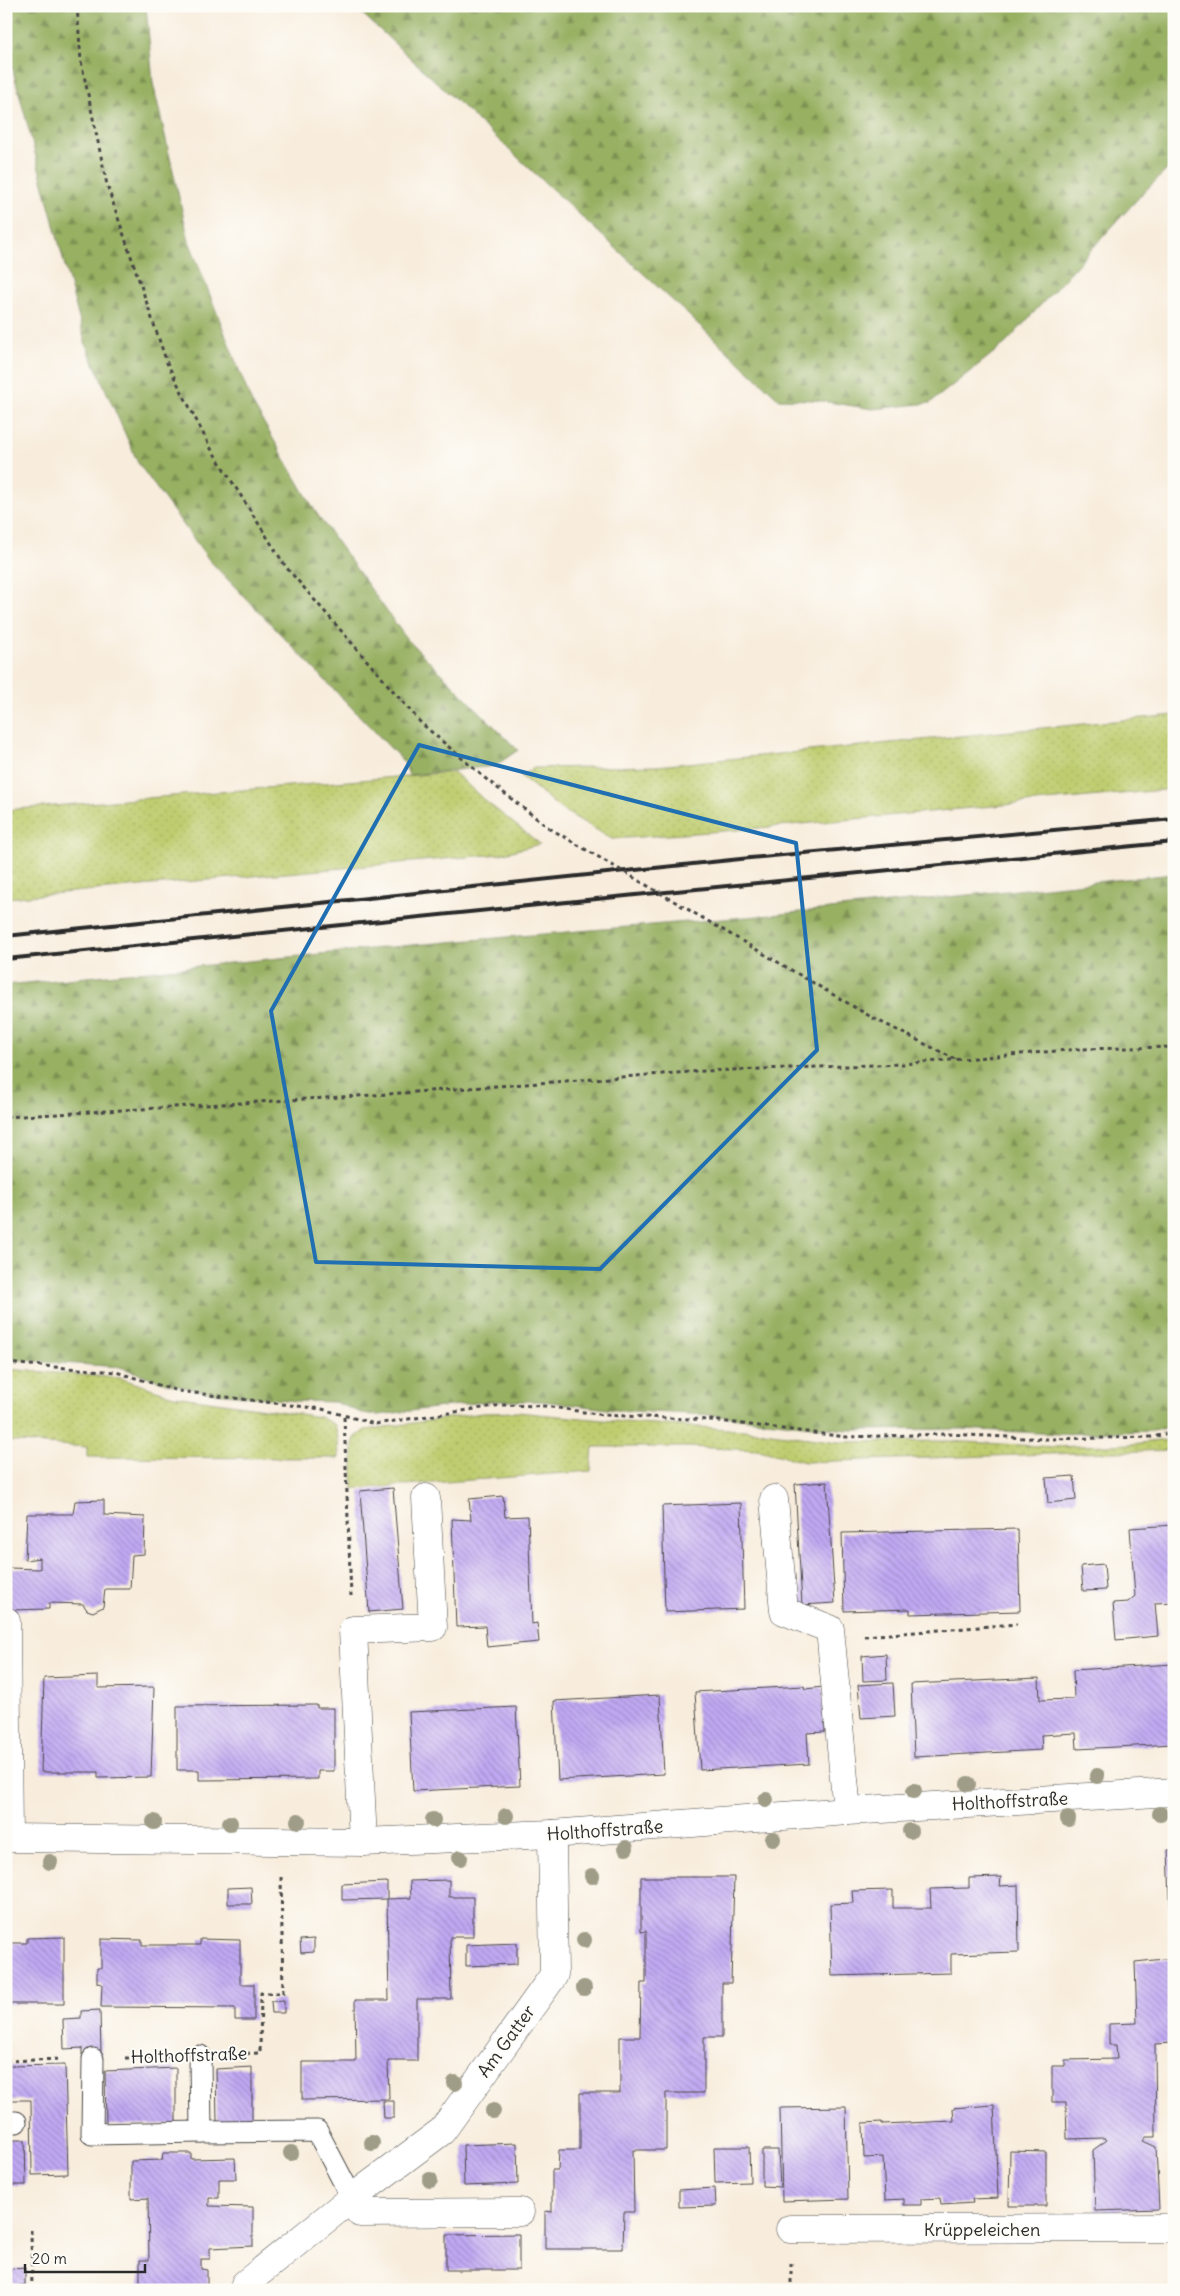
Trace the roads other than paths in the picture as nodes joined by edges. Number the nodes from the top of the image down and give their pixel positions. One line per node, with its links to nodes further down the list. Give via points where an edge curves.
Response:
1 (426, 1498): 8 (street, via 433,1627 353,1630)
2 (774, 1498): 5 (street, via 784,1611 830,1629)
3 (6, 1620): 7 (street, Holthoffstraße)
4 (1174, 1792): 5 (street, Holthoffstraße)
5 (847, 1811): 6 (street, Holthoffstraße)
6 (552, 1834): 8 (street, Holthoffstraße); 12 (street, Am Gatter, via 554,1975 442,2131)
7 (7, 1838): 8 (street, Holthoffstraße)
8 (362, 1842)
9 (200, 2056): 11 (lane)
10 (92, 2059): 11 (lane, via 92,2134)
11 (202, 2132): 12 (lane, via 317,2131)
12 (352, 2198): 13 (street, via 360,2213); 16 (street, Am Gatter)
13 (520, 2212)
14 (1174, 2228): 15 (street, Krüppeleichen)
15 (790, 2230)
16 (245, 2284)

